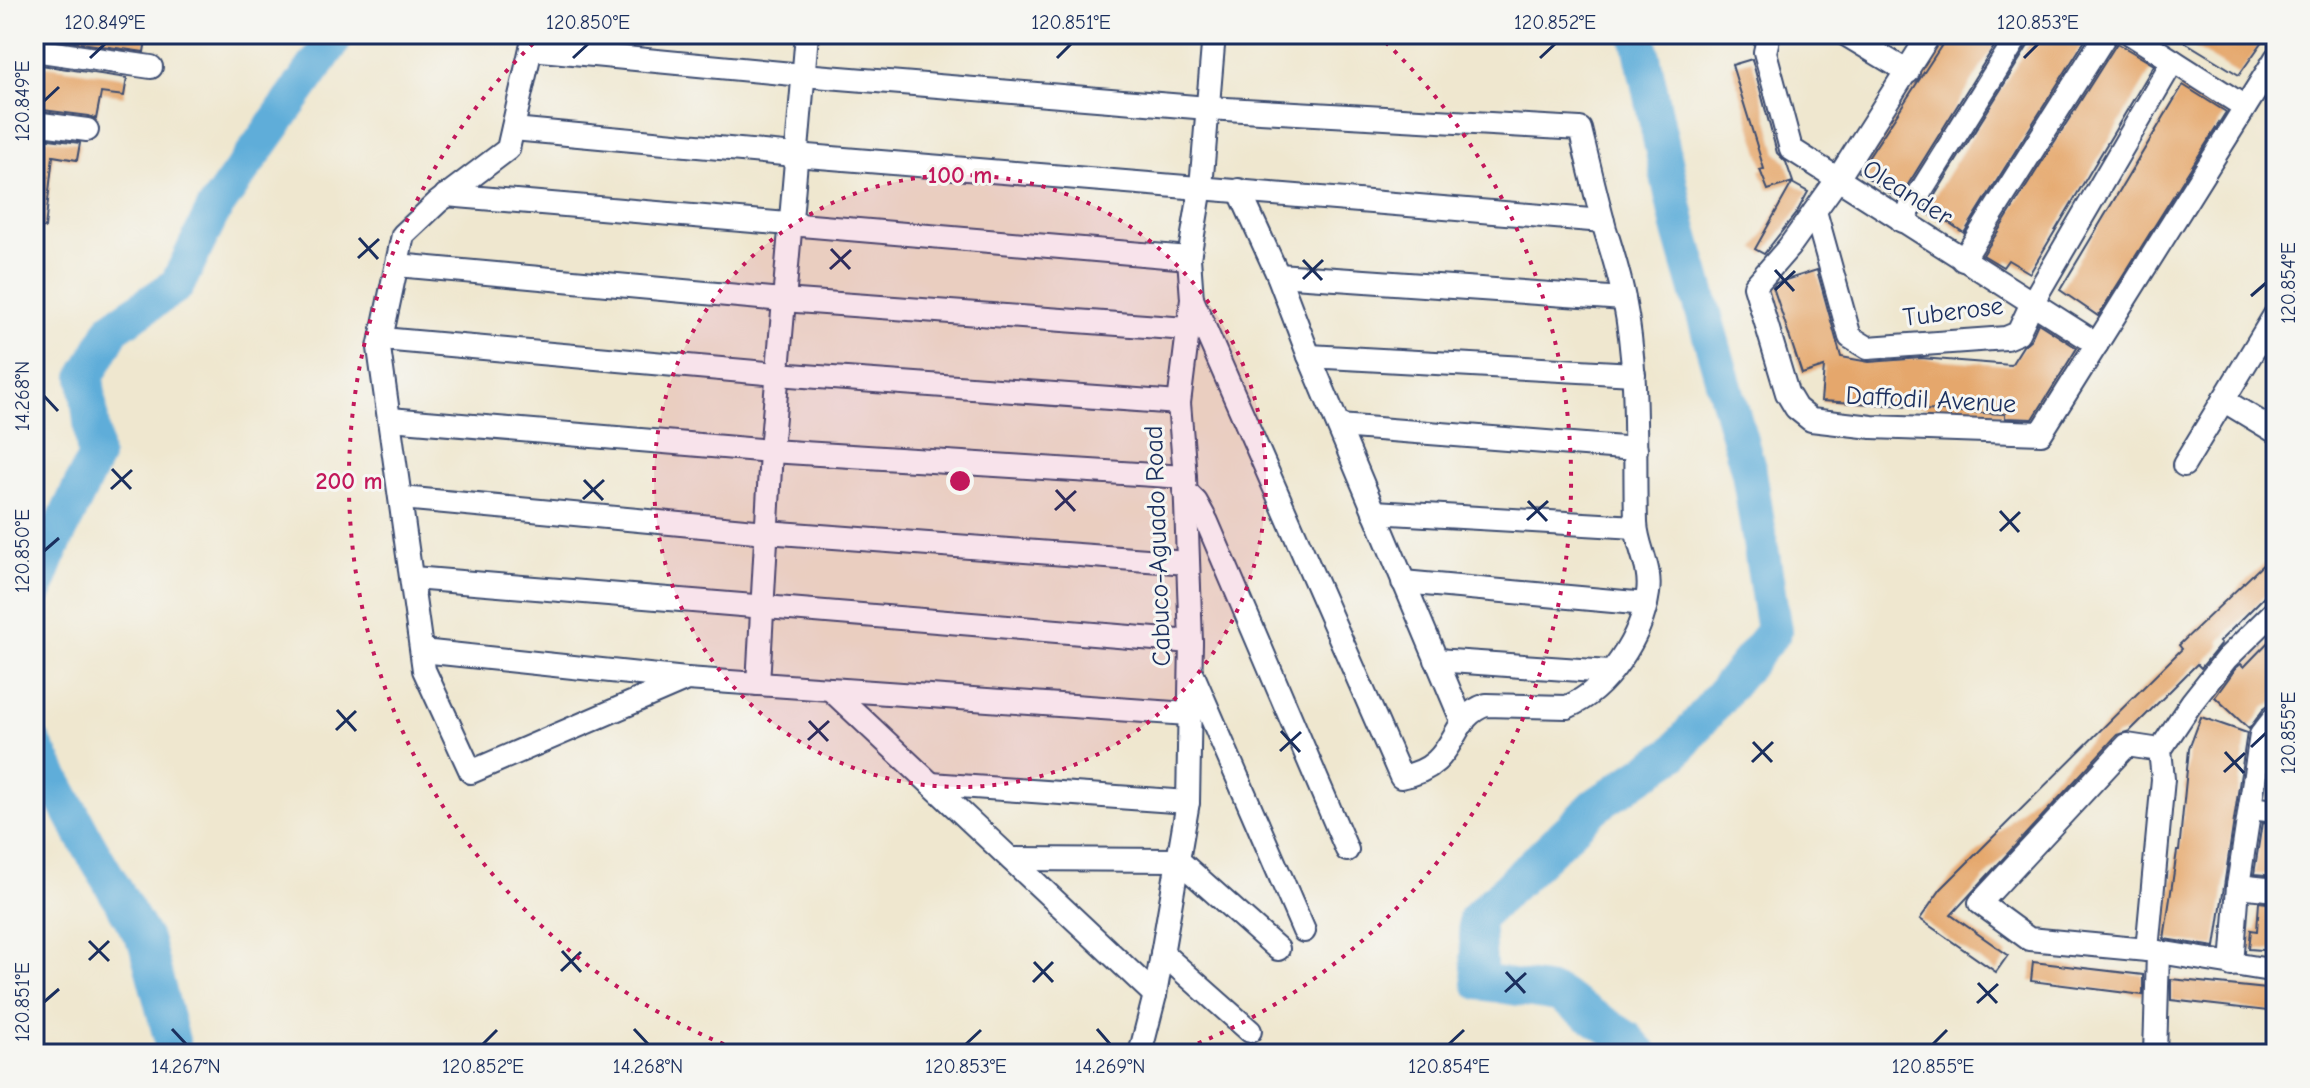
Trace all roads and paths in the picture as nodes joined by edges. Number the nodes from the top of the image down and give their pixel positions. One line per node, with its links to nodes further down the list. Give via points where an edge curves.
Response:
1 (37, 34): 11 (street)
2 (807, 34): 16 (street)
3 (1214, 34): 18 (street, Cabuco-Aguado Road)
4 (1769, 34): 23 (street, Oleander, via 1765,52 1791,149)
5 (1845, 34): 15 (street)
6 (1930, 34): 15 (street)
7 (2019, 34): 29 (street)
8 (2106, 34): 32 (street)
9 (2131, 34): 13 (street)
10 (533, 42): 16 (street); 20 (street)
11 (34, 51): 14 (street)
12 (2276, 58): 17 (street, Daffodil Avenue)
13 (2173, 61): 17 (street); 38 (street, Tuberose)
14 (151, 67)
15 (1908, 72): 23 (street)
16 (803, 75): 18 (street); 22 (street)
17 (2245, 107): 42 (street, Daffodil Avenue)
18 (1208, 108): 24 (street, Cabuco-Aguado Road); 28 (street, via 1580,129)
19 (34, 123): 21 (street)
20 (513, 129): 22 (street); 26 (street, via 508,149)
21 (87, 130)
22 (795, 155): 24 (street); 30 (street)
23 (1837, 180): 27 (street); 29 (street, Oleander)
24 (1201, 187): 25 (street); 31 (street, Cabuco-Aguado Road)
25 (1239, 190): 28 (street); 34 (street)
26 (446, 195): 30 (street); 33 (street, via 403,235)
27 (1815, 211): 38 (street, Tuberose, via 1850,337 1868,348 2006,338 2018,333); 42 (street, Daffodil Avenue, via 1755,286 1787,393 1811,420 2041,433)
28 (1603, 221): 36 (street)
29 (1902, 221): 32 (street, Oleander)
30 (790, 225): 31 (street); 37 (street)
31 (1189, 258): 35 (street, Cabuco-Aguado Road)
32 (1963, 260): 38 (street, Oleander)
33 (397, 265): 37 (street); 41 (street)
34 (1278, 275): 36 (street); 43 (street)
35 (1192, 299): 40 (street, Cabuco-Aguado Road); 75 (street, via 1401,777 1439,760)
36 (1624, 299): 45 (street)
37 (783, 300): 40 (street); 44 (street)
38 (2032, 303): 42 (street, Oleander)
39 (2276, 313): 46 (street)
40 (1187, 329): 47 (street, Cabuco-Aguado Road)
41 (382, 339): 44 (street); 48 (street)
42 (2097, 344)
43 (1309, 356): 45 (street); 49 (street)
44 (777, 374): 47 (street); 52 (street)
45 (1634, 374): 51 (street)
46 (2223, 400): 50 (street); 53 (street)
47 (1179, 403): 54 (street, Cabuco-Aguado Road)
48 (390, 419): 52 (street); 55 (street)
49 (1339, 426): 51 (street); 56 (street)
50 (2276, 432)
51 (1636, 449): 57 (street)
52 (771, 451): 54 (street); 58 (street)
53 (2184, 465)
54 (1185, 484): 59 (street, Cabuco-Aguado Road); 81 (street, via 1207,522)
55 (402, 498): 58 (street); 60 (street)
56 (1374, 512): 57 (street); 61 (street)
57 (1636, 527): 62 (street, via 1649,570)
58 (766, 532): 59 (street); 63 (street)
59 (1188, 563): 65 (street, Cabuco-Aguado Road)
60 (413, 578): 63 (street); 66 (street)
61 (1403, 582): 62 (street); 67 (street)
62 (1646, 604): 69 (street, via 1639,630)
63 (762, 607): 65 (street); 71 (street)
64 (2276, 610): 76 (street, via 2226,659)
65 (1191, 642): 68 (street, Cabuco-Aguado Road)
66 (422, 651): 70 (street); 70 (street, via 424,670 471,772)
67 (1436, 660): 69 (street); 75 (street)
68 (1191, 668): 73 (street, Cabuco-Aguado Road); 86 (street)
69 (1609, 672): 75 (street, via 1567,707 1486,705)
70 (687, 679): 71 (street)
71 (758, 684): 72 (street)
72 (830, 689): 73 (street); 77 (street)
73 (1188, 714): 78 (street, Cabuco-Aguado Road)
74 (2276, 716): 79 (street, via 2261,735)
75 (1463, 723)
76 (2160, 750): 88 (street, via 2163,779); 88 (street, via 2127,745 1980,903 2029,939)
77 (931, 784): 78 (street); 82 (street)
78 (1188, 802): 83 (street, Cabuco-Aguado Road)
79 (2250, 808): 80 (street); 84 (street)
80 (2276, 811)
81 (1347, 850)
82 (1011, 859): 83 (street); 92 (street)
83 (1178, 860): 87 (street); 89 (street, Cabuco-Aguado Road)
84 (2238, 886): 85 (street); 90 (street)
85 (2276, 890)
86 (1304, 931)
87 (1278, 949)
88 (2152, 952): 90 (street); 95 (street)
89 (1162, 953): 92 (street, Cabuco-Aguado Road); 93 (street)
90 (2232, 965): 91 (street)
91 (2276, 971)
92 (1155, 995): 94 (street, Cabuco-Aguado Road)
93 (1250, 1031)
94 (1140, 1054)
95 (2155, 1054)

